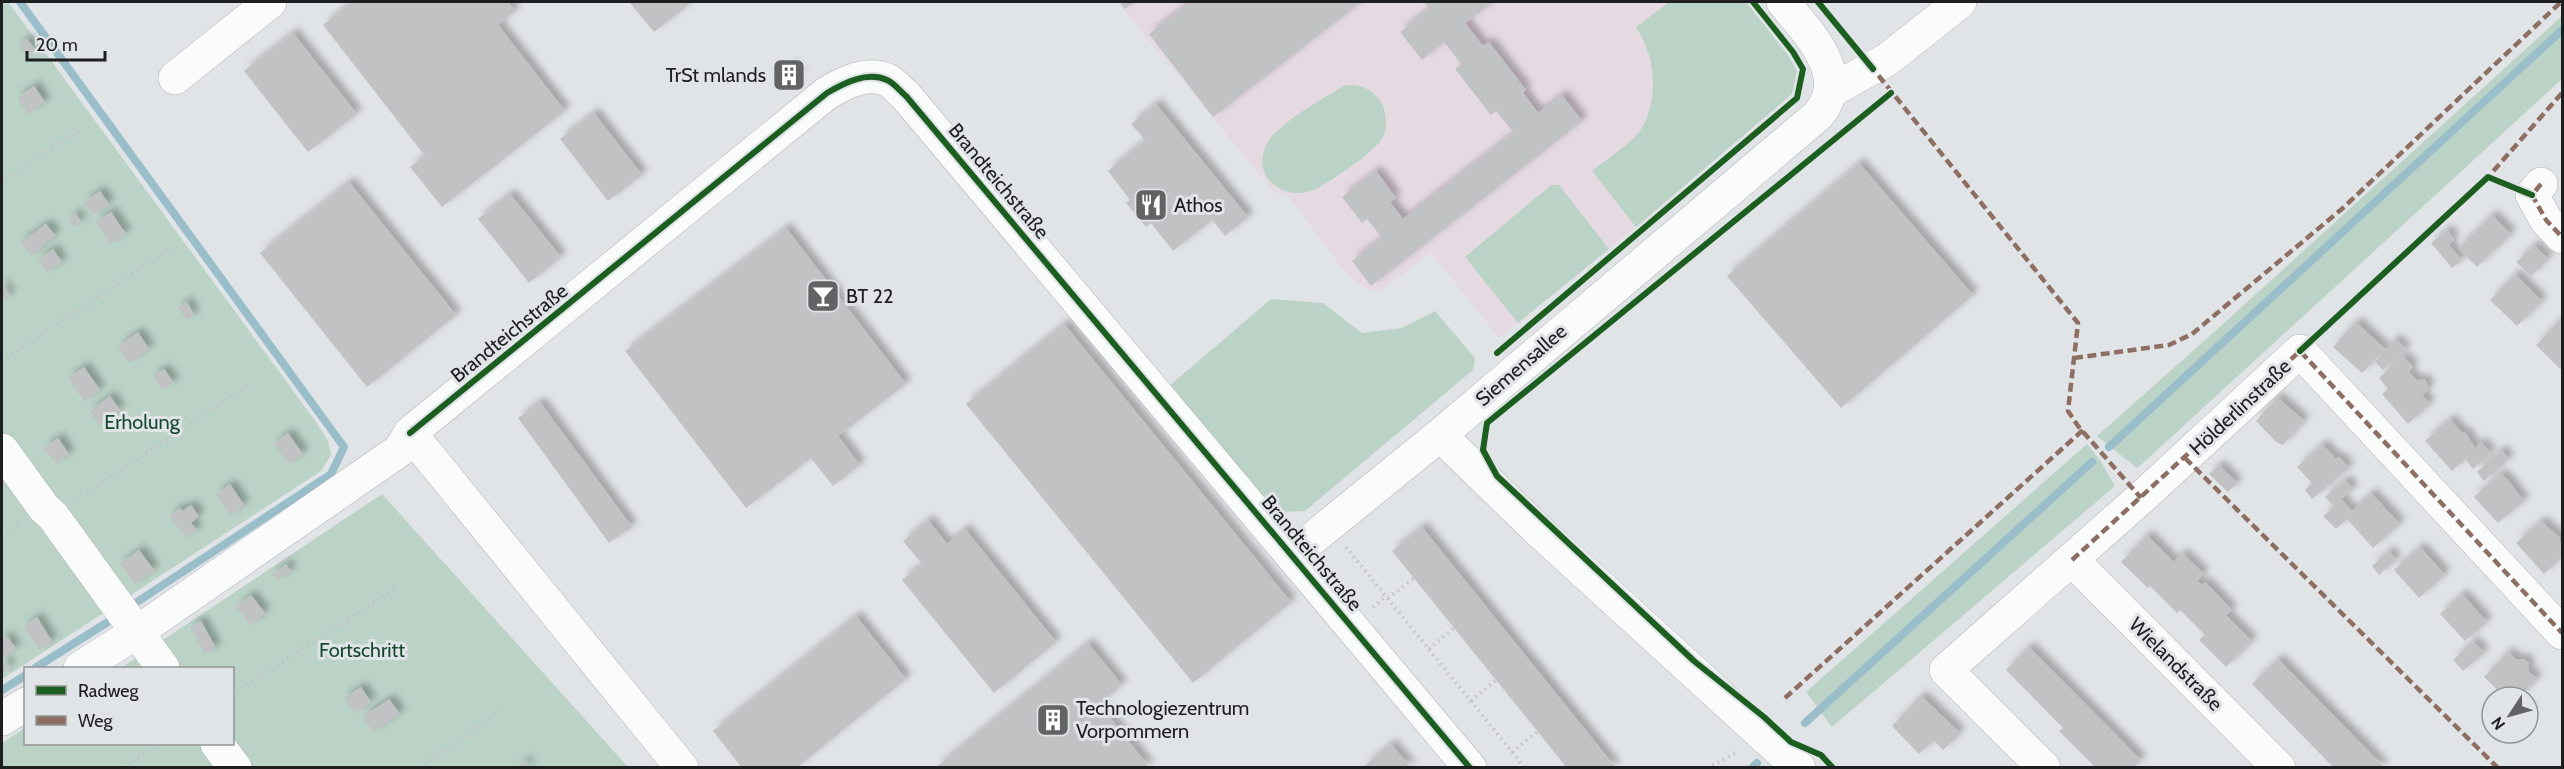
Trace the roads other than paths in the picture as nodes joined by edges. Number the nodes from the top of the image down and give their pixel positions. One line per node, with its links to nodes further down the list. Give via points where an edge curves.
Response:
1 (270, 2): 4 (street)
2 (1783, 2): 5 (street, via 1822,50)
3 (1960, 2): 5 (street, via 1888,59)
4 (175, 78)
5 (1831, 91): 9 (street, Siemensallee, via 1817,116)
6 (2541, 184): 7 (street, via 2532,195 2546,220)
7 (2562, 237)
8 (410, 433): 11 (street, Brandteichstraße, via 827,93 843,83 865,77 886,80 906,96); 13 (street, Brandteichstraße, via 400,450); 22 (street)
9 (1440, 435): 11 (street, Brandteichstraße); 20 (street)
10 (2, 450): 13 (street)
11 (1292, 555): 23 (street, Brandteichstraße)
12 (2072, 560): 14 (street, Hölderlinstraße, via 2300,351); 24 (street, Hölderlinstraße, via 1946,670); 25 (street, Wielandstraße)
13 (137, 632): 15 (street, Brandteichstraße); 16 (street)
14 (2562, 633)
15 (83, 667)
16 (162, 667)
17 (24, 705): 18 (street)
18 (2, 719)
19 (218, 745): 21 (street)
20 (1789, 765)
21 (235, 768)
22 (682, 768)
23 (1470, 768)
24 (2044, 768)
25 (2280, 768)

